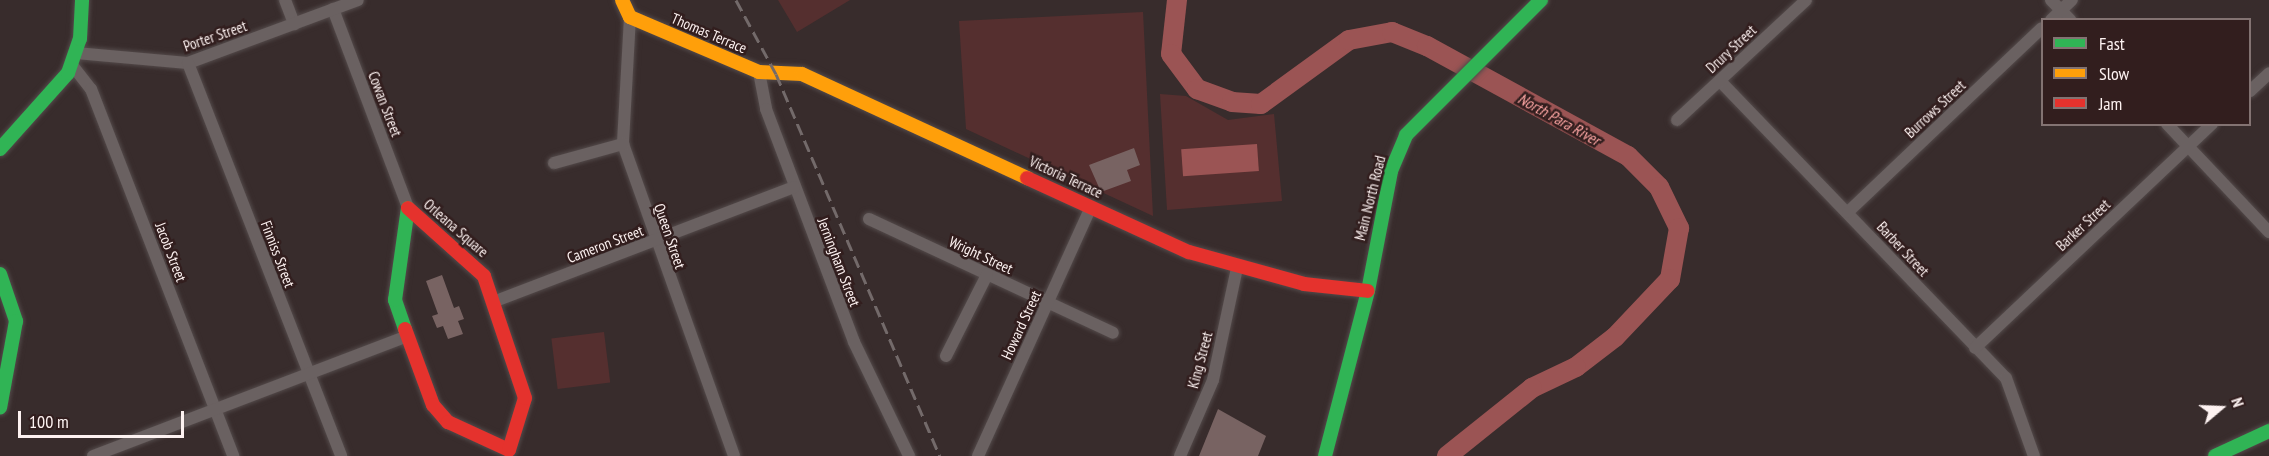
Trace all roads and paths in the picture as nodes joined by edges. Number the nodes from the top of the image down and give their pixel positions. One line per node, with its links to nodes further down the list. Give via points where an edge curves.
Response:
1 (82, 0): 14 (street)
2 (285, 0): 12 (street)
3 (358, 0): 9 (street, Porter Street)
4 (622, 0): 11 (street)
5 (1541, 0): 37 (street, Main North Road, via 1406,135 1391,171)
6 (1806, 0): 18 (street, Drury Street)
7 (2051, 0): 10 (street)
8 (2072, 0): 10 (street)
9 (333, 9): 12 (street, Porter Street); 29 (street, Cowan Street)
10 (2065, 15)
11 (630, 17): 16 (street, Thomas Terrace); 23 (street, Queen Street)
12 (294, 24): 15 (street, Porter Street)
13 (2041, 30): 30 (street, Burrows Street)
14 (74, 59): 15 (street, Porter Street); 25 (street); 46 (street, Jacob Street, via 91,89)
15 (188, 63): 44 (street, Finniss Street)
16 (759, 72): 27 (street, Jerningham Street, via 766,109); 28 (street, Victoria Terrace, via 802,74)
17 (2269, 73): 19 (street)
18 (1720, 81): 20 (street, Drury Street); 30 (street, Barber Street)
19 (2251, 90)
20 (1677, 120)
21 (2169, 126): 24 (street)
22 (2210, 126): 24 (street, Barker Street)
23 (623, 144): 26 (street); 33 (street, Queen Street)
24 (2188, 147): 32 (street); 42 (street, Barker Street)
25 (0, 149)
26 (554, 163)
27 (794, 187): 33 (street, Cameron Street); 53 (street, Jerningham Street, via 854,342)
28 (1091, 207): 34 (street, Victoria Terrace, via 1159,239); 39 (street, Howard Street)
29 (408, 208): 38 (street, Orleana Square, via 478,267); 41 (street, Orleana Square, via 395,290)
30 (1848, 212): 42 (street, Barber Street)
31 (869, 219): 36 (street, Wright Street)
32 (2269, 232)
33 (655, 241): 38 (street, Cameron Street); 52 (street, Queen Street)
34 (1237, 268): 37 (street, Victoria Terrace); 55 (street, King Street, via 1213,380)
35 (0, 274): 45 (street, via 15,321)
36 (987, 275): 39 (street, Wright Street); 43 (street)
37 (1368, 291): 56 (street, Main North Road)
38 (493, 302): 48 (street, Orleana Square, via 525,398)
39 (1048, 304): 40 (street, Wright Street); 54 (street, Howard Street)
40 (1113, 333)
41 (408, 336): 44 (street); 48 (street, Orleana Square, via 440,415)
42 (1976, 348): 57 (street, Barber Street, via 2013,390)
43 (946, 356)
44 (308, 373): 46 (street); 51 (street, Finniss Street)
45 (0, 408)
46 (214, 408): 49 (street); 50 (street, Jacob Street)
47 (2269, 431): 58 (street)
48 (513, 453)
49 (93, 456)
50 (233, 456)
51 (341, 456)
52 (734, 456)
53 (909, 456)
54 (978, 456)
55 (1180, 456)
56 (1325, 456)
57 (2034, 456)
58 (2215, 456)

